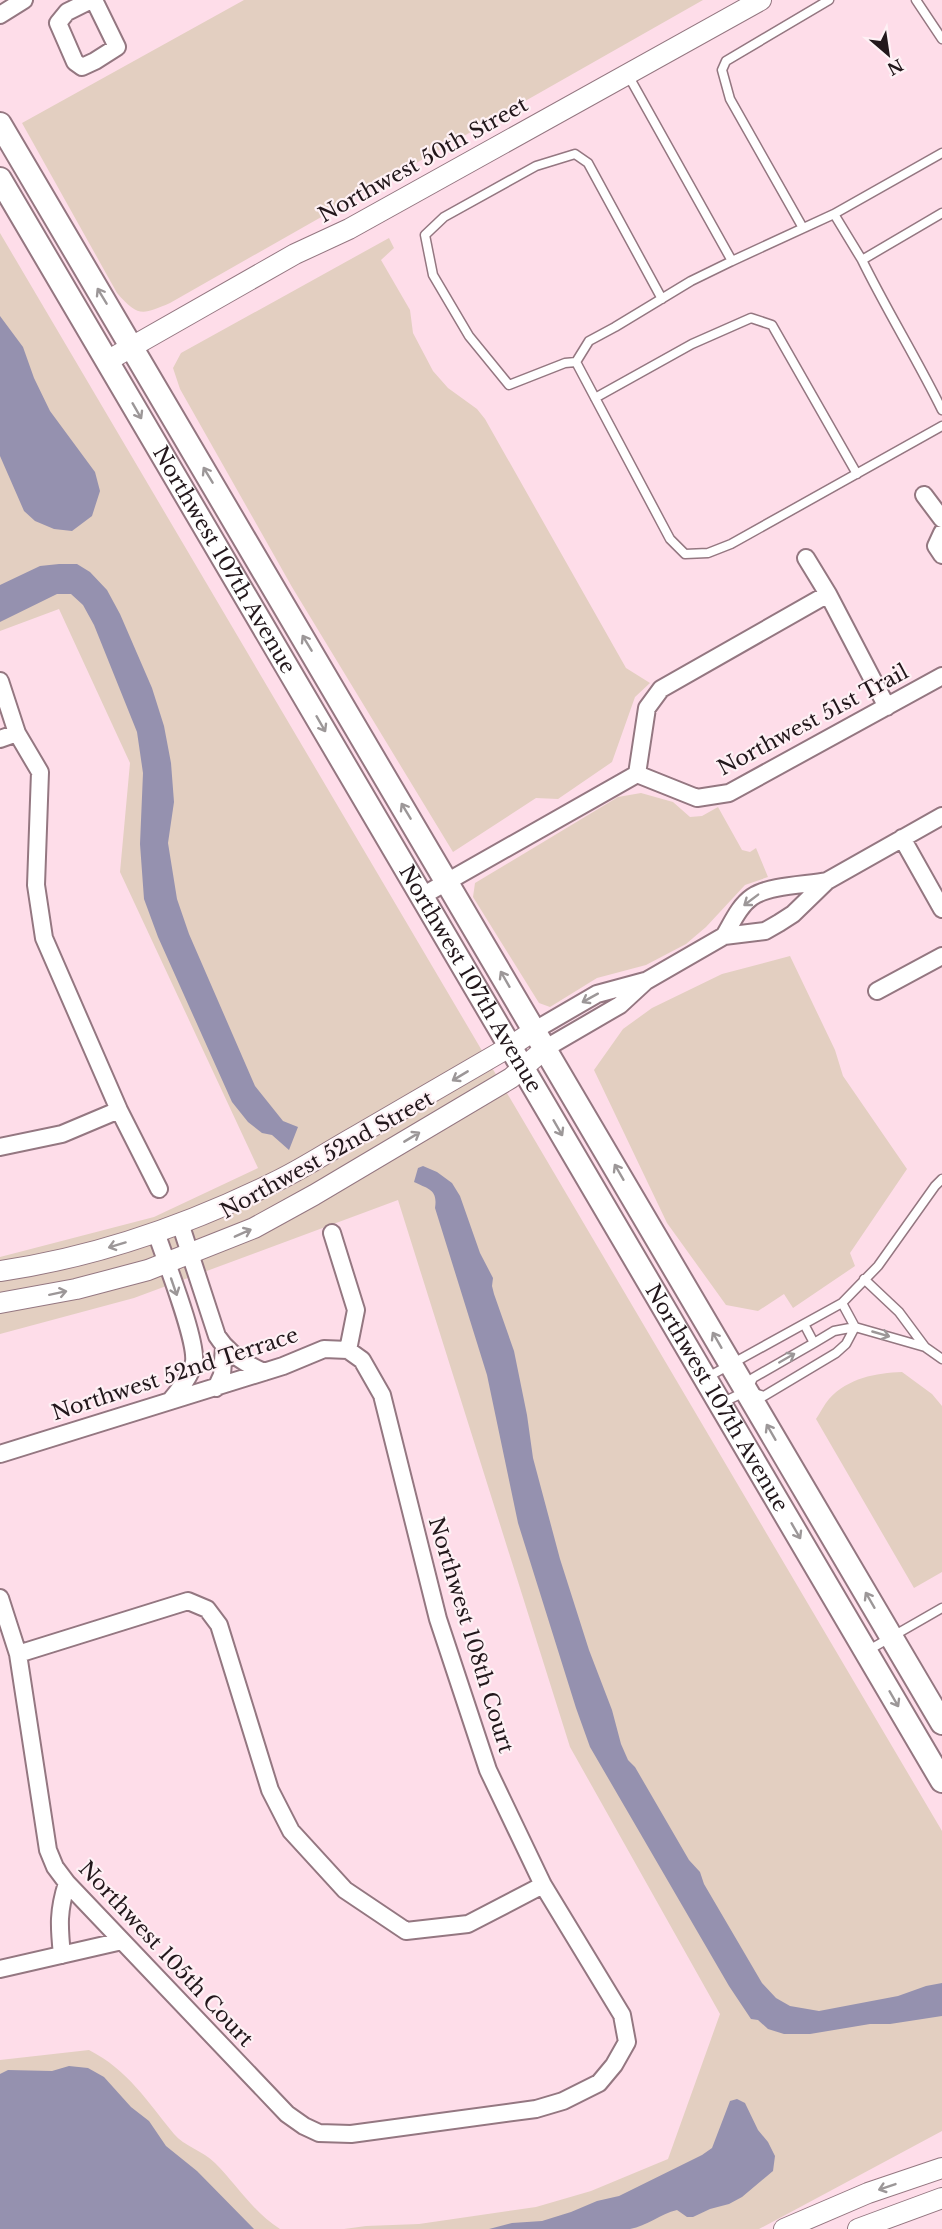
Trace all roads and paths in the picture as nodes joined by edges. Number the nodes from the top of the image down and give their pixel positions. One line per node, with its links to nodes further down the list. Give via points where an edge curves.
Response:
1 (24, 0): 6 (street)
2 (93, 0): 2 (street, via 67,12 58,23 75,62 82,67 117,47)
3 (761, 0): 8 (street, Northwest 50th Street)
4 (829, 0): 14 (lane, via 726,61 722,70 730,99)
5 (916, 0): 7 (lane)
6 (0, 15)
7 (942, 39)
8 (628, 75): 16 (lane); 18 (street, Northwest 50th Street)
9 (0, 124): 18 (main road, Northwest 107th Avenue, one-way to 9)
10 (942, 153): 13 (lane)
11 (0, 179): 19 (main road, Northwest 107th Avenue)
12 (942, 213): 15 (lane)
13 (834, 214): 14 (lane); 15 (lane)
14 (803, 228): 16 (lane)
15 (862, 260): 22 (lane)
16 (732, 261): 17 (lane)
17 (662, 299): 20 (lane, via 589,341); 20 (lane, via 588,163 575,154 536,166 444,217 424,235 433,275 469,336 508,385)
18 (132, 346): 19 (street, Northwest 50th Street); 39 (main road, Northwest 107th Avenue, one-way to 18)
19 (107, 361): 42 (main road, Northwest 107th Avenue, one-way to 42)
20 (576, 362): 21 (lane)
21 (595, 398): 24 (lane, via 692,344 751,318 772,325); 24 (lane, via 670,539 685,554 708,553 731,544)
22 (942, 410)
23 (942, 426): 24 (lane)
24 (857, 474)
25 (924, 495): 26 (street)
26 (942, 519)
27 (942, 533): 28 (street, via 936,546)
28 (942, 555)
29 (806, 558): 30 (street)
30 (828, 594): 33 (street); 36 (street, via 662,690 648,708)
31 (942, 676): 33 (street, Northwest 51st Trail)
32 (0, 681): 34 (street)
33 (887, 707): 36 (street, Northwest 51st Trail, via 729,793 697,798)
34 (17, 733): 35 (street); 51 (street, via 40,772 36,885 44,938)
35 (0, 739)
36 (637, 774): 39 (street)
37 (942, 816): 38 (street, Northwest 52nd Street)
38 (902, 838): 40 (street, Northwest 52nd Street); 43 (street)
39 (447, 881): 42 (street); 48 (main road, Northwest 107th Avenue, one-way to 39)
40 (827, 881): 41 (street, Northwest 52nd Street); 44 (street, Northwest 52nd Street)
41 (777, 889): 44 (street); 45 (street, Northwest 52nd Street, one-way to 45, via 751,897)
42 (422, 896): 49 (main road, Northwest 107th Avenue)
43 (942, 909)
44 (791, 915): 45 (street, Northwest 52nd Street, via 765,931)
45 (724, 936): 48 (street, Northwest 52nd Street, via 646,981 597,994)
46 (942, 956): 47 (street)
47 (878, 991)
48 (540, 1039): 49 (street, Northwest 52nd Street); 50 (street, Northwest 52nd Street); 73 (main road, Northwest 107th Avenue, one-way to 48)
49 (511, 1046): 50 (main road, Northwest 107th Avenue); 55 (street, Northwest 52nd Street, one-way to 55, via 283,1178)
50 (523, 1068): 58 (street, Northwest 52nd Street, one-way to 50, via 291,1208); 75 (main road, Northwest 107th Avenue, one-way to 75)
51 (119, 1110): 52 (street, via 62,1134); 54 (street)
52 (0, 1147)
53 (942, 1179): 61 (lane, via 878,1266)
54 (159, 1189)
55 (180, 1223): 56 (street, Northwest 52nd Street); 58 (street)
56 (156, 1232): 59 (street); 60 (street, Northwest 52nd Street, one-way to 60, via 68,1258)
57 (332, 1233): 70 (street, via 356,1310)
58 (190, 1254): 59 (street, Northwest 52nd Street); 66 (street)
59 (166, 1263): 62 (street, Northwest 52nd Street, one-way to 59, via 76,1289); 68 (street, one-way to 68)
60 (0, 1271)
61 (864, 1279): 63 (lane); 69 (lane, via 899,1312)
62 (0, 1303)
63 (842, 1303): 64 (lane); 65 (lane)
64 (804, 1324): 67 (lane); 73 (lane)
65 (855, 1327): 67 (lane, via 834,1331); 69 (lane, one-way to 69); 77 (lane, via 846,1344 798,1377 764,1396)
66 (221, 1341): 68 (street); 74 (street); 76 (street, via 222,1375)
67 (814, 1343): 77 (lane, one-way to 67, via 753,1378)
68 (192, 1344): 72 (street)
69 (925, 1347): 71 (lane)
70 (348, 1350): 74 (street, Northwest 52nd Terrace, via 324,1349); 89 (street, Northwest 108th Court, via 363,1360 382,1395 438,1619 488,1770)
71 (942, 1359)
72 (194, 1362): 76 (street); 78 (street)
73 (731, 1364): 75 (lane); 77 (main road, Northwest 107th Avenue)
74 (264, 1372): 76 (street, Northwest 52nd Terrace)
75 (706, 1378): 79 (main road, Northwest 107th Avenue)
76 (216, 1388): 78 (street, Northwest 52nd Terrace)
77 (747, 1391): 79 (lane); 83 (main road, Northwest 107th Avenue, one-way to 77)
78 (170, 1401): 80 (street, Northwest 52nd Terrace)
79 (720, 1403): 84 (main road, Northwest 107th Avenue, one-way to 84)
80 (0, 1454)
81 (0, 1598): 85 (street, Northwest 105th Court)
82 (942, 1608): 83 (lane)
83 (891, 1636): 84 (lane); 86 (main road, Northwest 107th Avenue)
84 (866, 1651): 87 (main road, Northwest 107th Avenue, one-way to 87)
85 (18, 1654): 88 (street, Northwest 105th Court, via 48,1850); 89 (street, via 188,1601 207,1610 219,1625 270,1790 291,1831 345,1890 406,1930 468,1924)
86 (942, 1723)
87 (942, 1781)
88 (67, 1883): 90 (street, Northwest 105th Court); 91 (street, via 60,1905)
89 (543, 1885): 93 (street, Northwest 108th Court, via 622,2015)
90 (122, 1941): 91 (street); 93 (street, Northwest 105th Court, via 286,2114 319,2133 351,2134 536,2109 599,2083)
91 (62, 1955): 92 (street)
92 (0, 1969)
93 (627, 2042)
94 (942, 2168): 96 (street, one-way to 96, via 868,2193)
95 (942, 2198): 97 (street)
96 (784, 2229)
97 (859, 2229)

